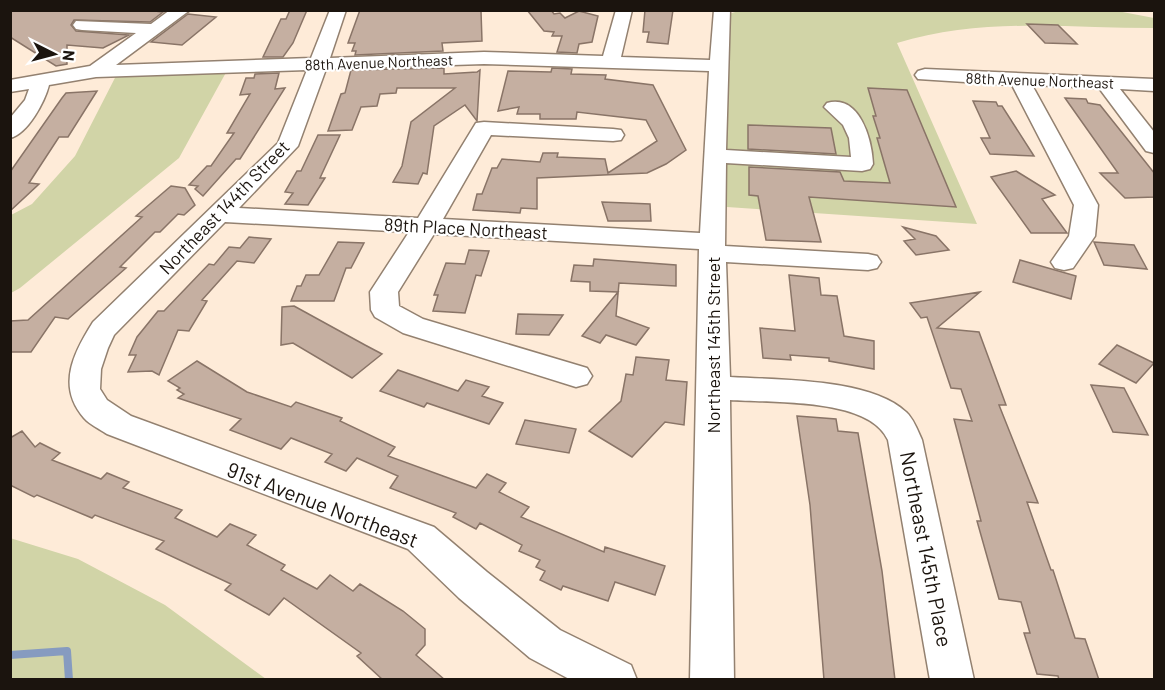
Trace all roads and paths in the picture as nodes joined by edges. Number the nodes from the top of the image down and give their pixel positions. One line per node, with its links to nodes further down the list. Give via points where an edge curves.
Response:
1 (182, 10): 6 (street)
2 (338, 10): 8 (street, Northeast 144th Street)
3 (624, 10): 7 (street)
4 (722, 10): 9 (street, Northeast 145th Street)
5 (82, 25): 6 (street)
6 (153, 29): 10 (street)
7 (611, 62): 8 (street, 88th Avenue Northeast, via 495,58); 9 (street, 88th Avenue Northeast)
8 (317, 64): 10 (street, 88th Avenue Northeast); 22 (street, Northeast 144th Street, via 287,146)
9 (718, 66): 21 (street, Northeast 145th Street)
10 (96, 71): 13 (street, 88th Avenue Northeast)
11 (925, 75): 12 (street, 88th Avenue Northeast)
12 (1018, 78): 14 (street, 88th Avenue Northeast); 26 (street, via 1086,205 1082,236)
13 (41, 80): 16 (street, 88th Avenue Northeast); 18 (street, via 35,101)
14 (1104, 82): 15 (street, 88th Avenue Northeast); 20 (street)
15 (1155, 85)
16 (10, 86)
17 (834, 107): 21 (street, via 855,122 862,164)
18 (10, 132)
19 (613, 135): 23 (street, via 484,128)
20 (1155, 146)
21 (714, 156): 24 (street, Northeast 145th Street)
22 (218, 214): 23 (street, 89th Place Northeast); 28 (street, Northeast 144th Street, via 103,329 87,357)
23 (426, 226): 24 (street, 89th Place Northeast); 27 (street, via 384,292 385,310 413,326)
24 (713, 248): 25 (street, 89th Place Northeast); 29 (street, Northeast 145th Street)
25 (868, 262)
26 (1064, 262)
27 (576, 376)
28 (84, 386): 30 (street, 91st Avenue Northeast, via 95,409 119,425 421,538 545,644)
29 (714, 388): 31 (street, Northeast 145th Street); 32 (street, Northeast 145th Place, via 844,398 895,421 906,440)
30 (616, 680)
31 (712, 680)
32 (952, 680)

